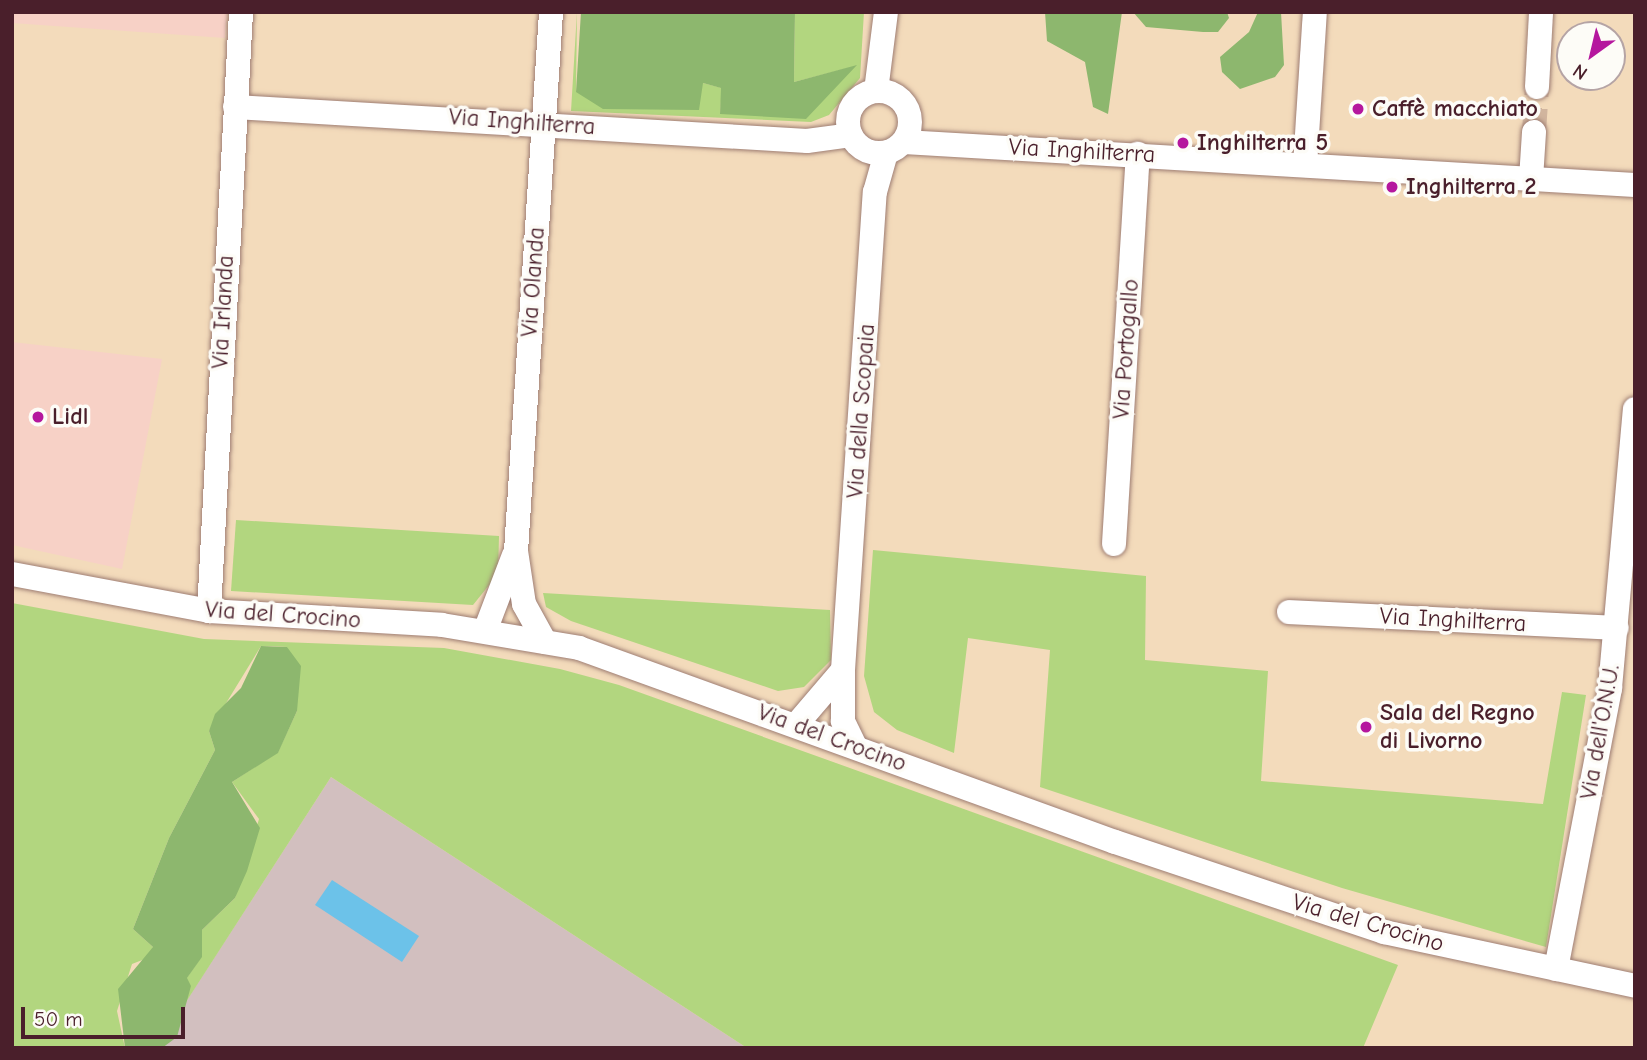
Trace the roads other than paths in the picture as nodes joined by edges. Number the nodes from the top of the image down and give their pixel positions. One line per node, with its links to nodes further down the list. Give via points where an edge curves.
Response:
1 (240, 12): 8 (street, Via Irlanda)
2 (551, 12): 10 (street, Via Olanda)
3 (886, 12): 7 (street)
4 (1315, 12): 15 (street)
5 (1541, 12): 6 (street)
6 (1537, 87)
7 (885, 92): 9 (street); 12 (street, via 854,104)
8 (235, 107): 10 (street, Via Inghilterra); 22 (street, Via Irlanda)
9 (910, 115): 12 (street); 13 (street)
10 (544, 122): 12 (street, Via Inghilterra); 20 (street, Via Olanda)
11 (1534, 132): 16 (street)
12 (871, 140): 13 (street, Via Inghilterra); 27 (street, Via della Scopaia, via 874,206)
13 (949, 143): 14 (street, Via Inghilterra)
14 (1138, 153): 15 (street, Via Inghilterra); 19 (street, Via Portogallo)
15 (1305, 165): 16 (street, Via Inghilterra)
16 (1531, 179): 17 (street, Via Inghilterra)
17 (1635, 185)
18 (1635, 409): 24 (street, Via dell'O.N.U.)
19 (1114, 544)
20 (516, 551): 25 (street, Via Olanda); 26 (street, Via Olanda, via 524,604)
21 (12, 574): 22 (street, Via del Crocino)
22 (209, 611): 25 (street, Via del Crocino)
23 (1289, 612): 24 (street, Via Inghilterra)
24 (1617, 628): 30 (street, Via dell'O.N.U.)
25 (485, 631): 26 (street, Via del Crocino)
26 (545, 642): 28 (street, Via del Crocino, via 651,671)
27 (843, 670): 28 (street); 29 (street, Via della Scopaia, via 843,721)
28 (796, 725): 29 (street, Via del Crocino)
29 (855, 746): 30 (street, Via del Crocino, via 1384,932)
30 (1556, 969): 31 (street, Via del Crocino)
31 (1635, 986)

